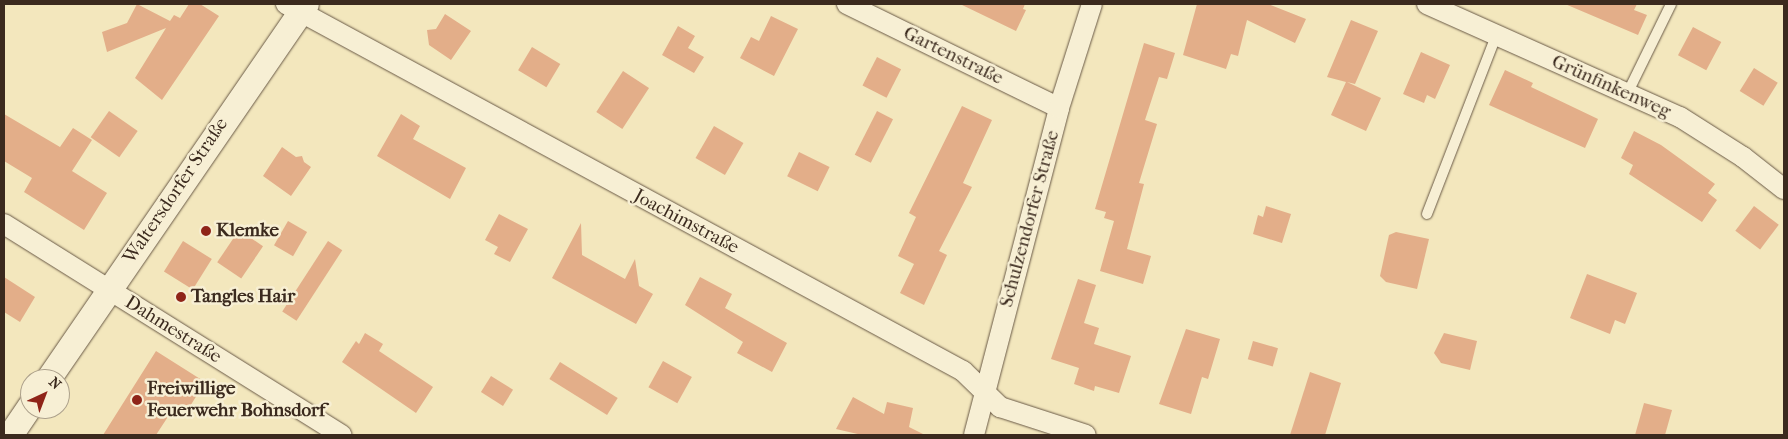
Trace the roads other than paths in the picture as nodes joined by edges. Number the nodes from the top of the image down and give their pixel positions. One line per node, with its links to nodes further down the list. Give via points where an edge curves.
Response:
1 (847, 4): 8 (street, Gartenstraße)
2 (1092, 4): 8 (street, Schulzendorfer Straße)
3 (1427, 4): 6 (street, Grünfinkenweg)
4 (1671, 4): 7 (lane)
5 (297, 7): 12 (street, Waltersdorfer Straße); 14 (street, Joachimstraße, via 963,370)
6 (1496, 36): 7 (street, Grünfinkenweg); 10 (lane)
7 (1627, 94): 9 (street, Grünfinkenweg, via 1680,117 1743,157)
8 (1059, 108): 14 (street, Schulzendorfer Straße)
9 (1784, 189)
10 (1426, 214)
11 (4, 224): 12 (street, Dahmestraße)
12 (108, 290): 13 (street, Waltersdorfer Straße); 17 (street, Dahmestraße)
13 (55, 369)
14 (985, 392): 18 (street, Schulzendorfer Straße); 19 (street, Joachimstraße, via 1000,407)
15 (21, 419): 16 (street)
16 (10, 435)
17 (342, 435)
18 (974, 435)
19 (1086, 435)

